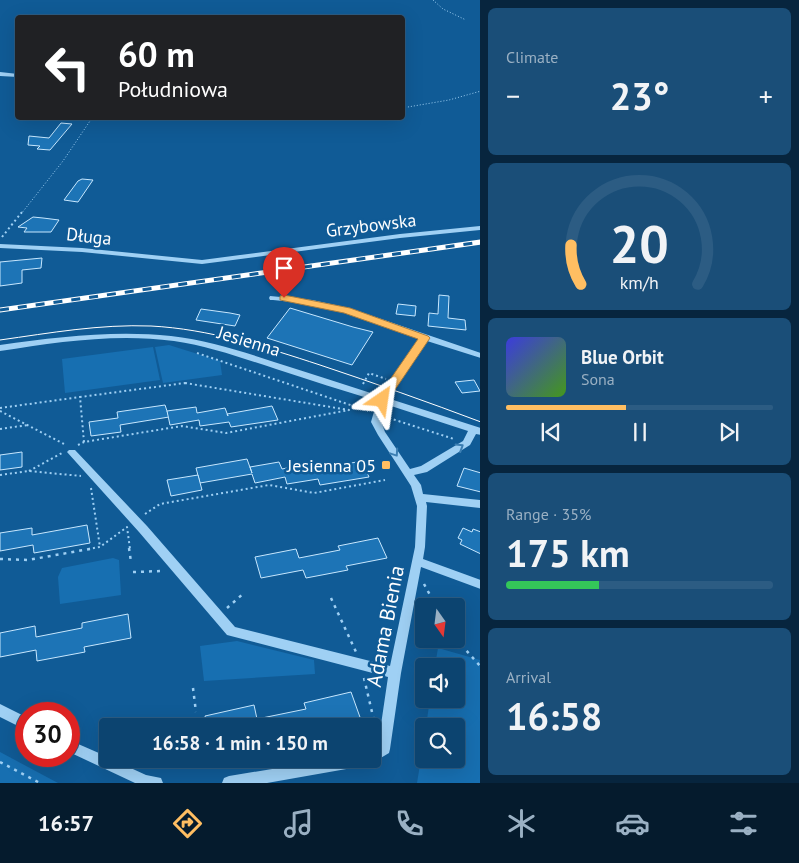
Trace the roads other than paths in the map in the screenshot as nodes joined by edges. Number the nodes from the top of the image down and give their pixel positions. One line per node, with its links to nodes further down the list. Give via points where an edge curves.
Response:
1 (0, 74): 2 (street)
2 (15, 76)
3 (480, 228): 5 (street, Grzybowska, via 209,262)
4 (0, 246): 5 (street, Długa, via 82,250)
5 (176, 261)
6 (273, 298): 7 (street, via 346,310)
7 (424, 338): 9 (street); 10 (street)
8 (0, 348): 10 (street, Jesienna, via 98,335 176,338 215,346)
9 (480, 356)
10 (382, 400): 11 (street, Jesienna); 13 (street, Adama Bienia, one-way to 13, via 376,422)
11 (477, 431): 13 (street, one-way to 11, via 424,469 467,443)
12 (74, 449): 18 (street, via 231,631)
13 (408, 473): 14 (street, Adama Bienia)
14 (419, 497): 15 (street); 16 (street, Adama Bienia, via 422,506)
15 (480, 504)
16 (416, 564): 17 (street); 18 (street, Adama Bienia)
17 (480, 585)
18 (395, 673): 22 (street, Adama Bienia, via 384,749)
19 (0, 710): 20 (street)
20 (15, 718)
21 (80, 751): 24 (street)
22 (381, 751)
23 (316, 768): 25 (street)
24 (156, 783)
25 (229, 783)

